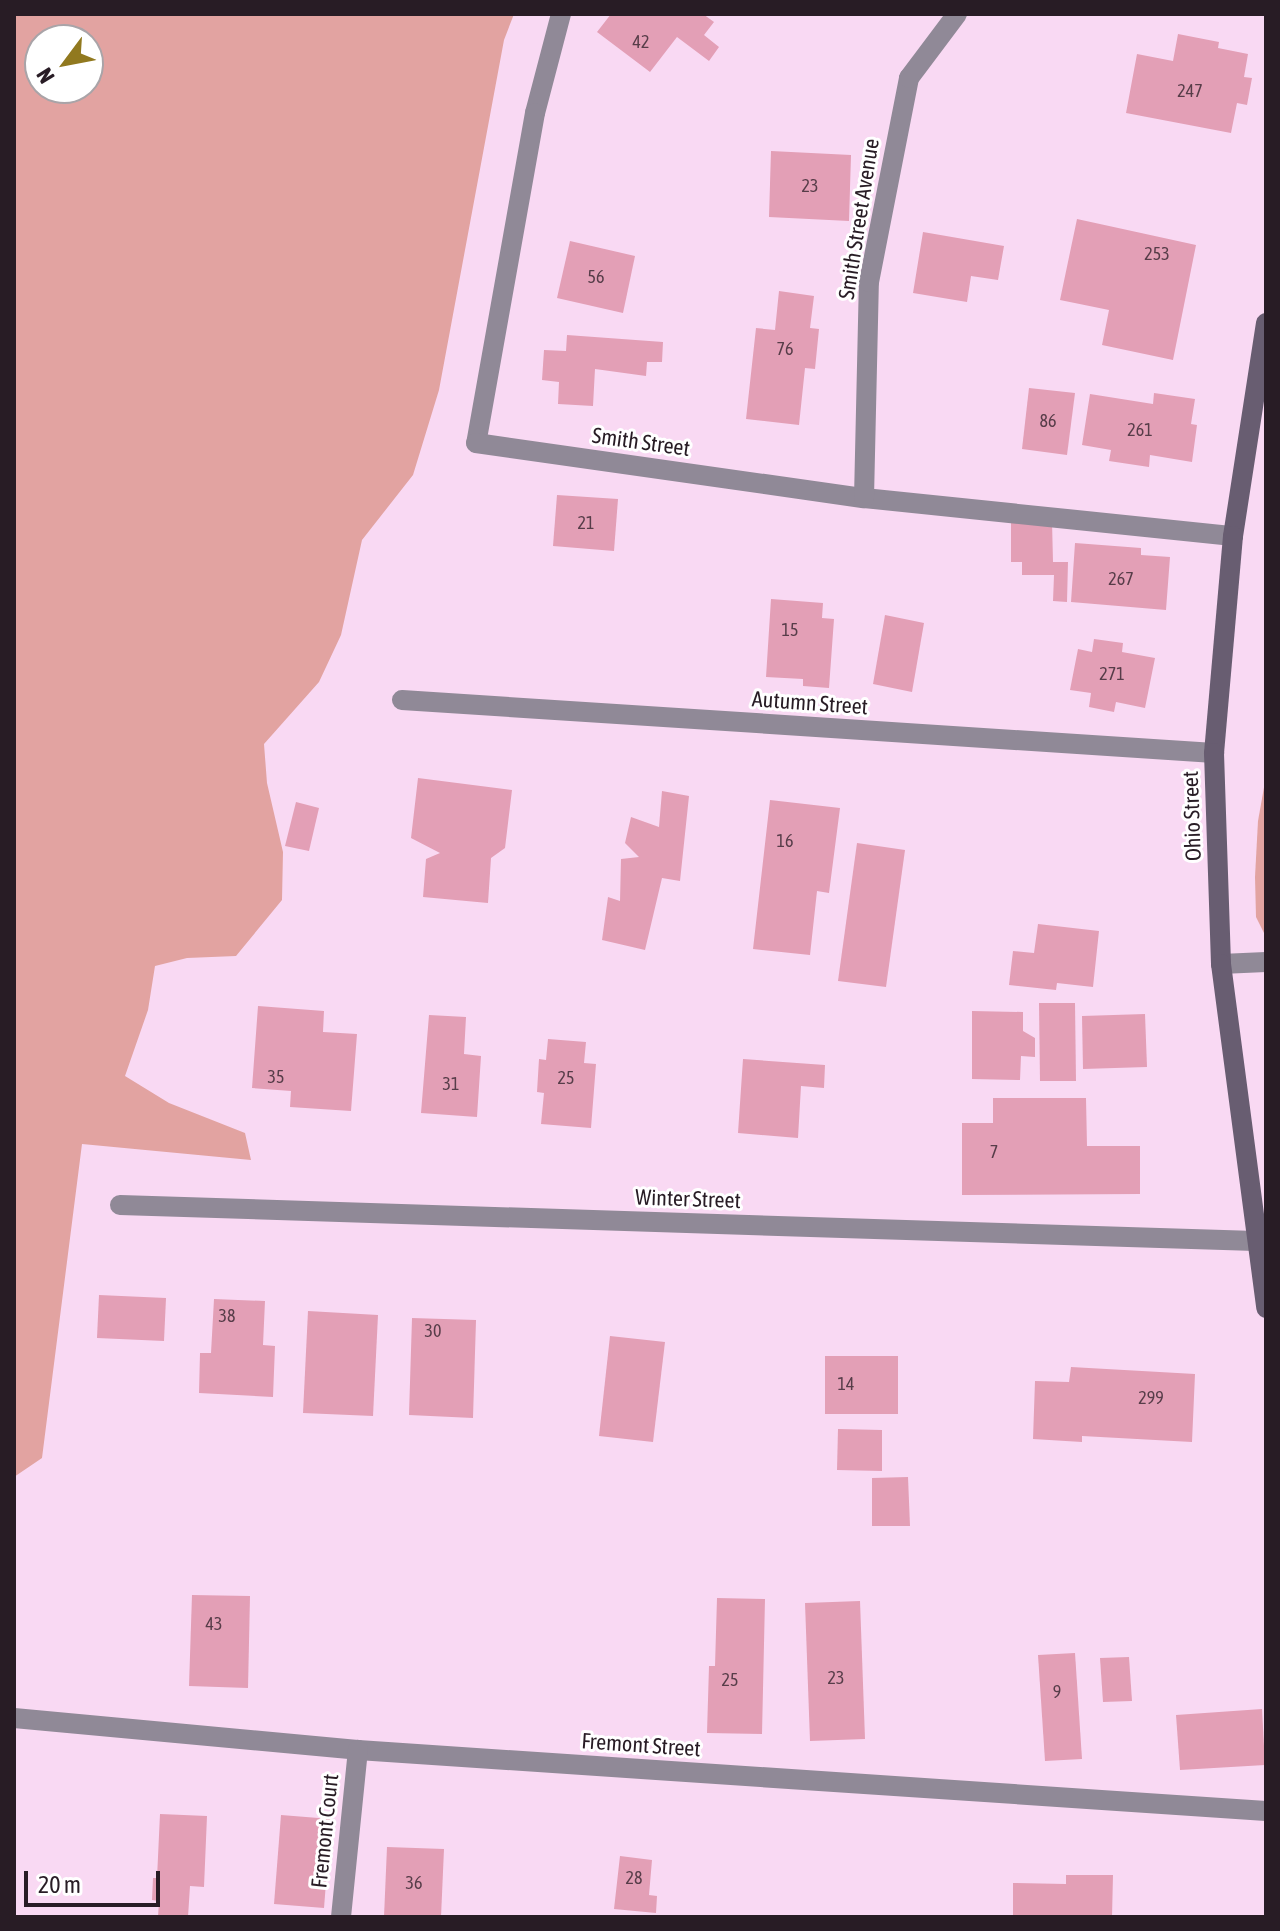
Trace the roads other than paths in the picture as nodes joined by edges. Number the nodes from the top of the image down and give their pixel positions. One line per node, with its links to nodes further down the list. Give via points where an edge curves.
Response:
1 (561, 14): 4 (street, Smith Street, via 535,113 476,443)
2 (957, 14): 4 (street, Smith Street Avenue, via 909,78 894,151 869,282)
3 (1266, 323): 5 (street, Ohio Street)
4 (864, 498): 5 (street, Smith Street)
5 (1233, 536): 7 (street, Ohio Street)
6 (402, 700): 7 (street, Autumn Street)
7 (1214, 753): 9 (street, Ohio Street)
8 (1266, 962): 9 (street)
9 (1221, 964): 11 (street, Ohio Street)
10 (120, 1205): 11 (street, Winter Street)
11 (1255, 1241): 12 (street, Ohio Street)
12 (1266, 1308)
13 (14, 1718): 14 (street, Fremont Street)
14 (358, 1750): 15 (street, Fremont Street); 16 (street, Fremont Court)
15 (1266, 1811)
16 (341, 1917)

